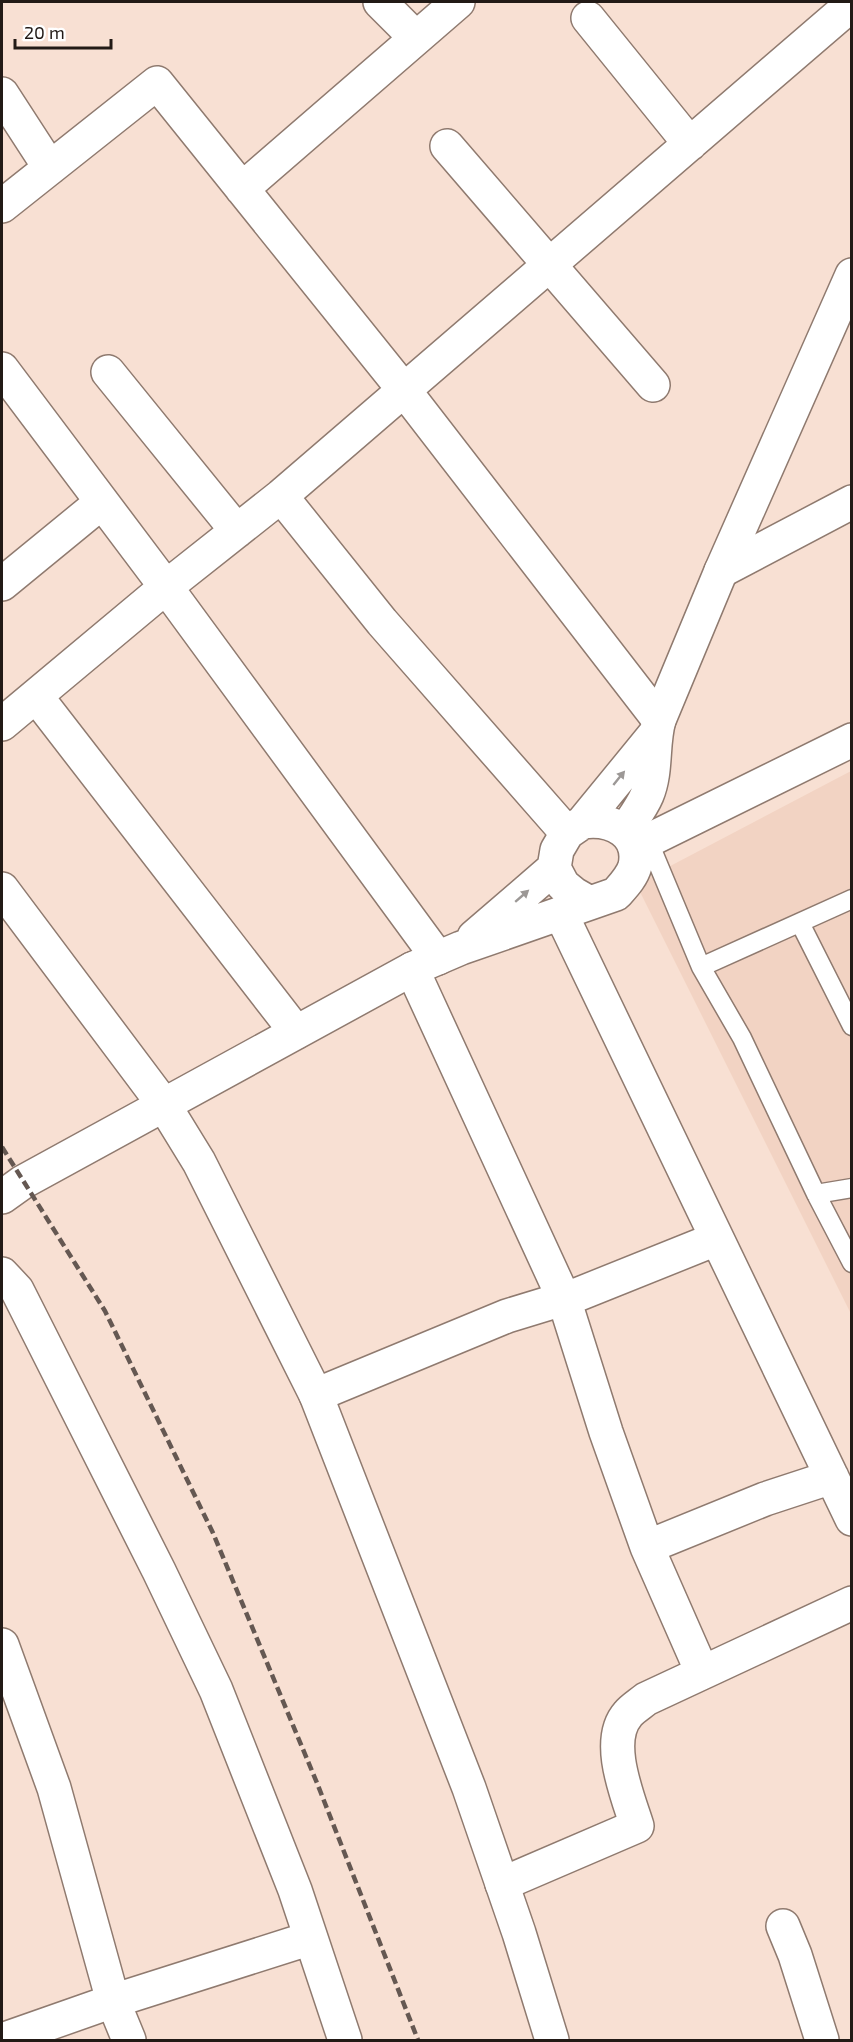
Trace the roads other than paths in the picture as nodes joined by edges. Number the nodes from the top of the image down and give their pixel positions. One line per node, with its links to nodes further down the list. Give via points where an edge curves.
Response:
1 (380, 2): 5 (street)
2 (458, 2): 5 (street)
3 (852, 4): 7 (street)
4 (588, 18): 7 (street)
5 (416, 38): 10 (street)
6 (2, 94): 9 (street)
7 (690, 144): 12 (street)
8 (447, 146): 12 (street)
9 (50, 168): 10 (street, via 157,83); 11 (street)
10 (242, 189): 17 (street)
11 (2, 206)
12 (549, 265): 16 (street); 17 (street)
13 (852, 275): 22 (street)
14 (2, 369): 19 (street)
15 (108, 372): 21 (street)
16 (653, 385)
17 (404, 390): 18 (street); 27 (street)
18 (281, 496): 21 (street); 29 (street, via 382,622)
19 (102, 502): 23 (street); 24 (street)
20 (852, 502): 22 (street)
21 (237, 531): 24 (street)
22 (721, 571): 27 (street)
23 (2, 584)
24 (166, 587): 25 (street); 36 (street)
25 (36, 696): 26 (street); 39 (street)
26 (2, 724)
27 (657, 727): 29 (street, one-way to 27); 30 (street, via 652,775)
28 (852, 740): 30 (street)
29 (575, 828): 30 (street, via 597,820 608,822); 31 (street, via 557,850)
30 (636, 839): 34 (street, via 635,867 616,894); 37 (lane)
31 (554, 868): 34 (street, via 563,885 574,894); 36 (street, one-way to 31)
32 (2, 889): 40 (street)
33 (852, 899): 35 (lane)
34 (575, 908): 36 (street); 44 (street)
35 (800, 922): 37 (lane); 38 (lane)
36 (437, 958): 39 (street); 47 (street)
37 (700, 967): 42 (lane, via 742,1038)
38 (852, 1026)
39 (296, 1032): 40 (street)
40 (164, 1105): 43 (street); 48 (street, via 199,1162)
41 (852, 1188): 42 (lane)
42 (816, 1194): 45 (lane)
43 (2, 1197)
44 (716, 1239): 47 (street); 49 (street)
45 (852, 1263)
46 (2, 1274): 57 (street, via 17,1290 216,1690)
47 (564, 1299): 48 (street, via 507,1316); 51 (street)
48 (316, 1395): 55 (street, via 469,1788)
49 (832, 1477): 50 (street); 51 (street, via 765,1499)
50 (852, 1519)
51 (646, 1547): 54 (street)
52 (852, 1603): 54 (street)
53 (2, 1645): 58 (street, via 54,1788)
54 (702, 1672): 55 (street, via 646,1699 627,1715 618,1734 619,1766 638,1826)
55 (502, 1884): 63 (street)
56 (783, 1926): 59 (street, via 795,1955)
57 (311, 1938): 58 (street); 62 (street)
58 (113, 2001): 60 (street); 61 (street)
59 (811, 2037)
60 (2, 2040)
61 (129, 2040)
62 (345, 2040)
63 (552, 2040)

